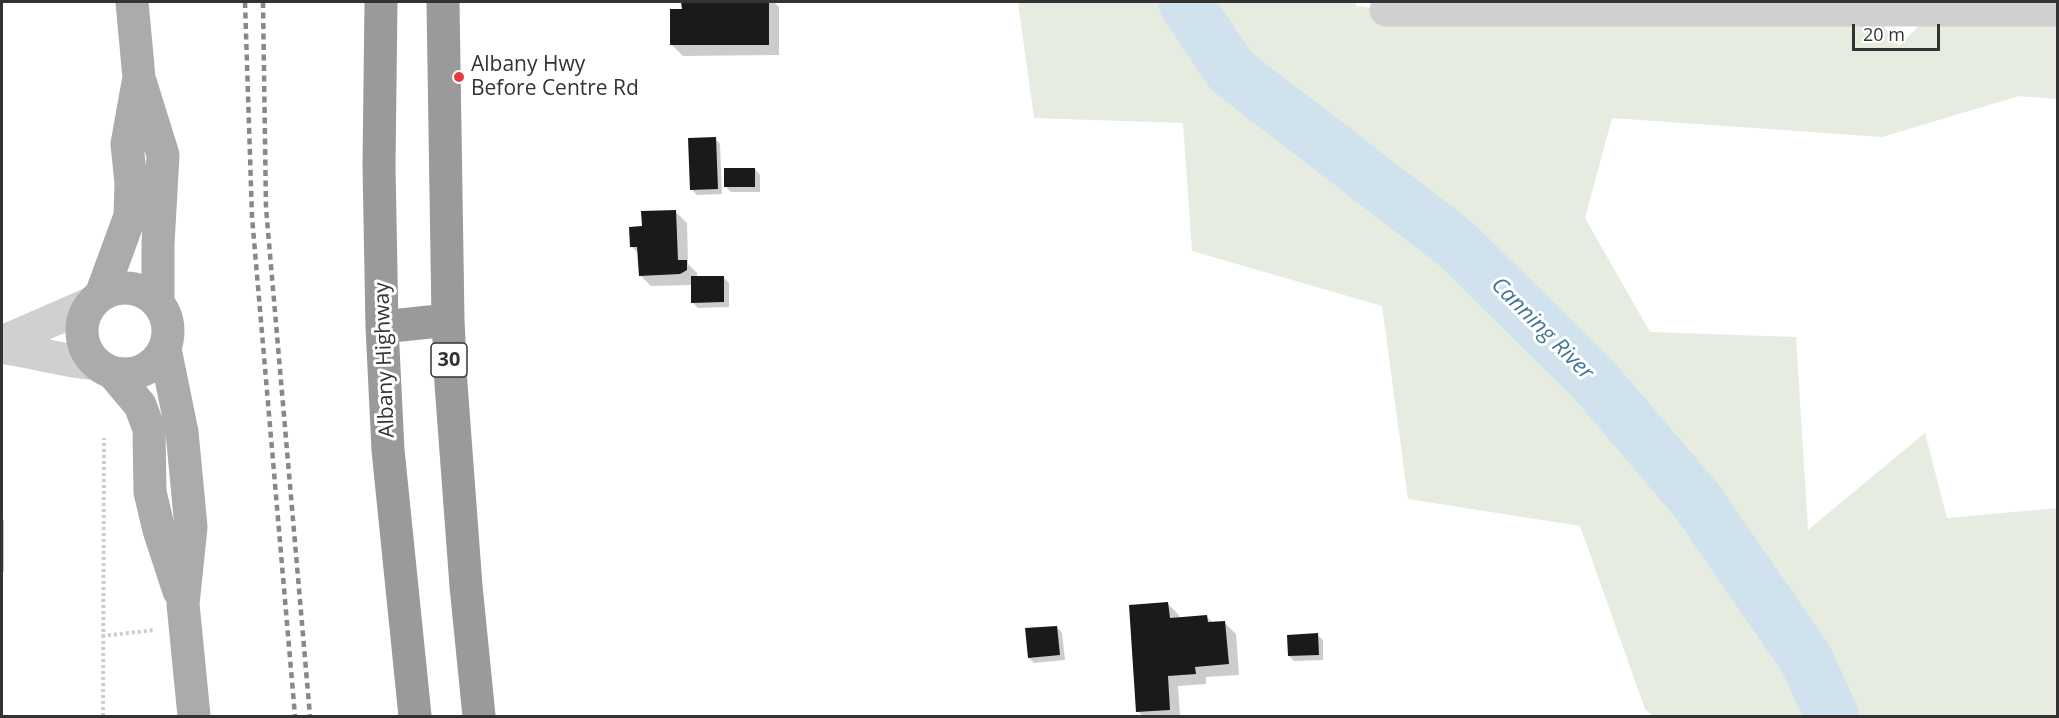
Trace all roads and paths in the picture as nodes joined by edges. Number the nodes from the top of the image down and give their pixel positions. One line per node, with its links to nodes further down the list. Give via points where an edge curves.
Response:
1 (132, 2): 6 (main road)
2 (381, 2): 10 (highway, Albany Highway)
3 (443, 2): 9 (highway, 30)
4 (1386, 10): 5 (street)
5 (2058, 10)
6 (139, 78): 7 (main road, via 127,144 130,216); 8 (main road, via 163,155)
7 (97, 299): 8 (main road, via 112,290 137,290); 11 (street); 14 (main road, via 83,321 82,341 88,353)
8 (158, 302): 13 (main road, via 168,325)
9 (448, 320): 10 (highway); 21 (highway, 30, via 450,384)
10 (382, 327): 20 (highway, Albany Highway, via 388,450)
11 (2, 342)
12 (2, 347): 14 (street)
13 (165, 349): 14 (main road, via 149,368 126,375); 16 (main road, via 182,432 190,527)
14 (105, 368): 16 (main road, via 140,405 149,429 150,492)
15 (104, 438): 17 (path)
16 (184, 615): 17 (path); 19 (main road)
17 (102, 636): 18 (path)
18 (102, 717)
19 (194, 717)
20 (415, 717)
21 (480, 717)

